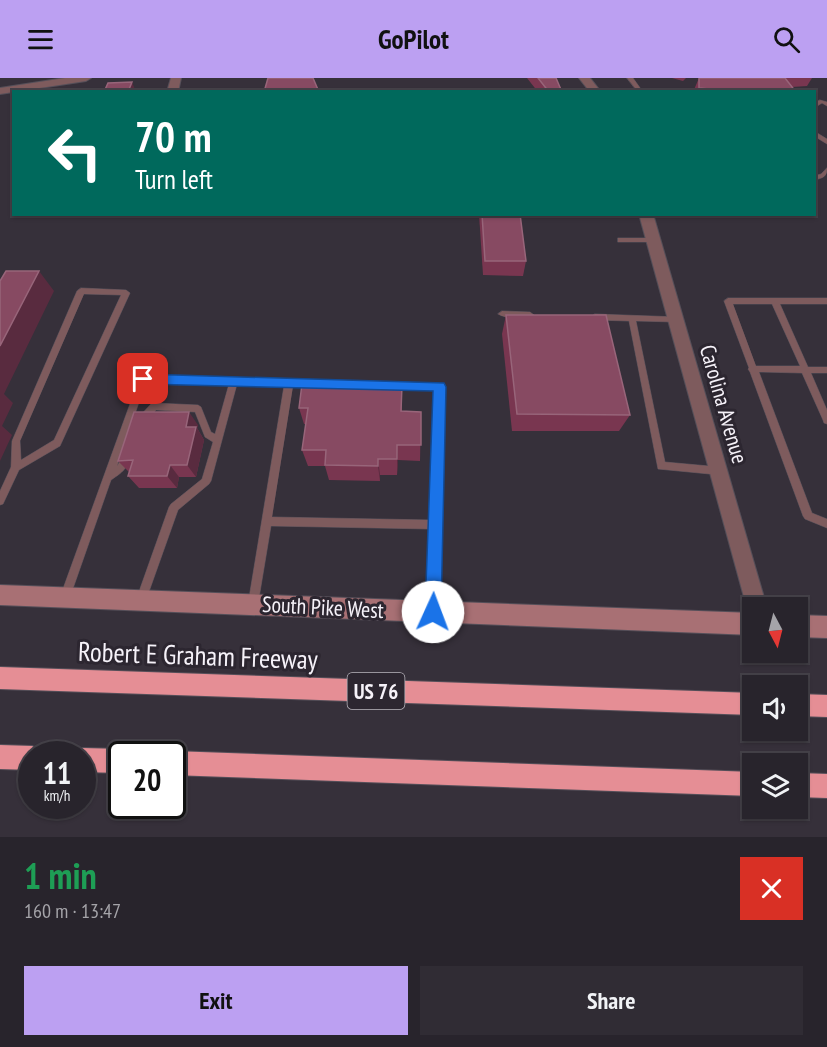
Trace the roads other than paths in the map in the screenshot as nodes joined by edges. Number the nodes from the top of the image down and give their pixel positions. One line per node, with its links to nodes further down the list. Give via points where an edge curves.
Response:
1 (86, 78): 6 (street)
2 (584, 78): 4 (street)
3 (630, 78): 5 (lane)
4 (594, 90)
5 (639, 90)
6 (0, 91)
7 (647, 216): 9 (street, Carolina Avenue)
8 (620, 240): 9 (lane)
9 (654, 240): 16 (street, Carolina Avenue)
10 (776, 301): 11 (lane); 17 (lane, via 728,301); 18 (lane)
11 (827, 301)
12 (502, 314): 13 (lane)
13 (537, 315)
14 (584, 317): 15 (lane)
15 (632, 318): 16 (lane); 27 (lane, via 661,466)
16 (676, 319): 27 (street, Carolina Avenue)
17 (752, 369): 18 (lane); 31 (lane, via 808,516)
18 (805, 369): 19 (lane); 22 (lane)
19 (827, 370)
20 (234, 381): 21 (lane); 24 (lane); 28 (lane, via 143,379)
21 (289, 382): 30 (lane); 32 (lane, via 439,387)
22 (827, 420)
23 (136, 428): 24 (lane, via 140,418 154,406 198,409 208,434)
24 (217, 440): 36 (lane, via 206,481 174,507)
25 (130, 447): 28 (lane, via 123,466)
26 (16, 467): 26 (lane, via 57,443 126,293 81,291 16,441); 29 (lane)
27 (720, 471): 34 (street, Carolina Avenue)
28 (107, 478): 35 (lane)
29 (0, 501)
30 (267, 521): 32 (lane); 37 (lane)
31 (827, 524)
32 (435, 525): 38 (lane)
33 (0, 596): 35 (main road, South Pike West)
34 (754, 597)
35 (64, 598): 36 (main road, South Pike West)
36 (141, 600): 37 (main road, South Pike West)
37 (253, 603): 38 (main road, South Pike West)
38 (433, 612): 39 (main road, South Pike West)
39 (742, 624)
40 (808, 626): 41 (main road)
41 (827, 627)
42 (0, 678): 43 (highway, Robert E Graham Freeway / US 76)
43 (742, 704)
44 (808, 705): 45 (highway)
45 (827, 706)
46 (0, 757): 47 (highway)
47 (18, 758)
48 (186, 764): 49 (highway)
49 (742, 784)
50 (808, 785): 51 (highway)
51 (827, 786)

